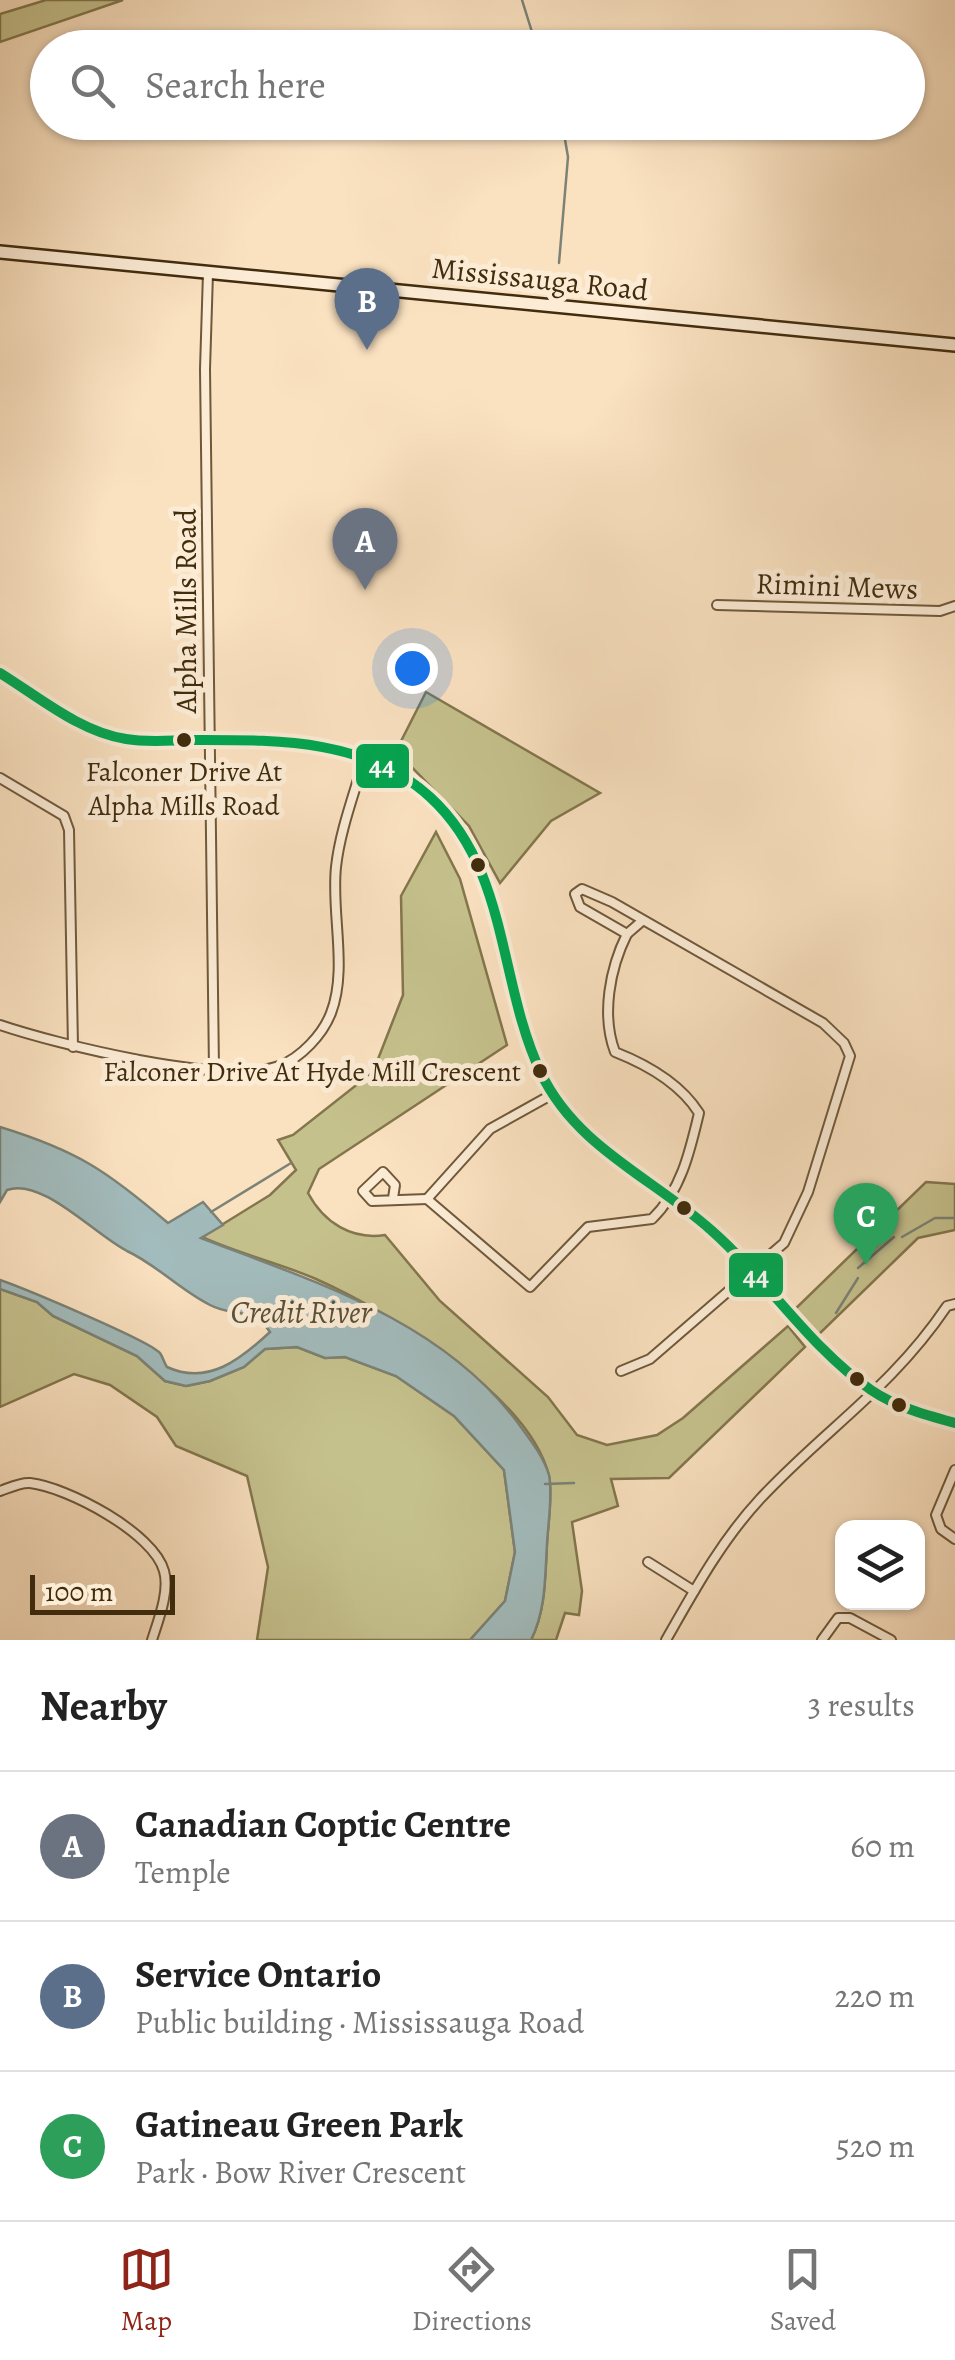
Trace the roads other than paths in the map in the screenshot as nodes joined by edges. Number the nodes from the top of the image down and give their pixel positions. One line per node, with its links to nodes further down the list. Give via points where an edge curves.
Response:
1 (0, 252): 2 (main road, Mississauga Road)
2 (208, 273): 3 (main road, Mississauga Road); 7 (street, Alpha Mills Road)
3 (955, 344)
4 (717, 605): 5 (street, Rimini Mews, via 940,611)
5 (955, 606)
6 (0, 673): 7 (street, via 117,737)
7 (208, 740): 8 (street, via 311,742); 14 (street, Alpha Mills Road)
8 (365, 756): 14 (street, via 336,868 331,1013 320,1033 280,1066); 15 (street, via 432,798 480,862 526,1034)
9 (0, 778): 13 (street, via 64,816 70,830)
10 (642, 921): 11 (street); 11 (street, via 592,892 575,894 580,908); 19 (street, via 823,1023 850,1056 792,1230)
11 (628, 934): 18 (street, via 617,954 609,1000 615,1052 687,1094 700,1112)
12 (0, 1025): 13 (street)
13 (73, 1047): 14 (street)
14 (214, 1069)
15 (551, 1095): 17 (street, via 490,1129); 18 (street, via 599,1151)
16 (393, 1198): 17 (street)
17 (427, 1199): 18 (street, via 530,1287 588,1226 652,1219)
18 (667, 1199): 19 (street, via 714,1233)
19 (750, 1272): 21 (street, via 650,1359); 22 (street, via 822,1353)
20 (955, 1304): 22 (street)
21 (621, 1372)
22 (875, 1395): 23 (street); 28 (street, via 761,1498)
23 (955, 1423)
24 (955, 1470): 26 (street, via 936,1515 941,1530)
25 (0, 1490): 29 (street, via 26,1482 72,1494 147,1545 164,1571)
26 (955, 1539)
27 (648, 1562): 28 (street)
28 (694, 1591): 30 (street)
29 (152, 1640)
30 (666, 1640)
31 (822, 1640): 32 (street, via 838,1618)
32 (891, 1640)

